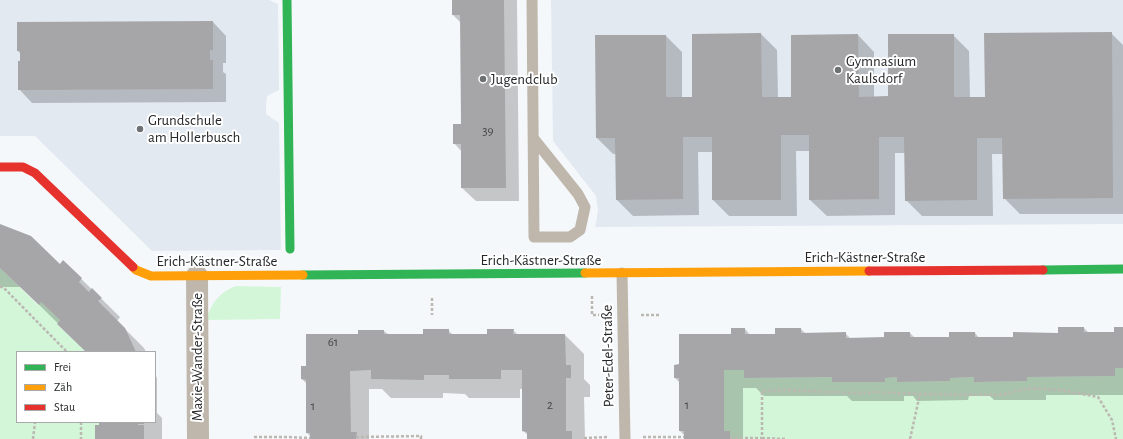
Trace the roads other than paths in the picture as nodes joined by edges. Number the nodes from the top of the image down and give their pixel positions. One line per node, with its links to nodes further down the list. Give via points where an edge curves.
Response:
1 (287, 0): 5 (street, Erich-Kästner-Straße)
2 (532, 0): 3 (lane)
3 (534, 139): 3 (lane, via 534,237 570,237 580,230 585,207 578,194)
4 (0, 167): 9 (street, Erich-Kästner-Straße, via 23,167 35,173 136,270 151,276)
5 (290, 249): 8 (lane)
6 (1123, 269): 7 (street, Erich-Kästner-Straße)
7 (622, 273): 8 (street, Erich-Kästner-Straße); 11 (lane, Peter-Edel-Straße)
8 (286, 275): 9 (street, Erich-Kästner-Straße)
9 (196, 276): 10 (street, Maxie-Wander-Straße)
10 (198, 439)
11 (625, 439)

